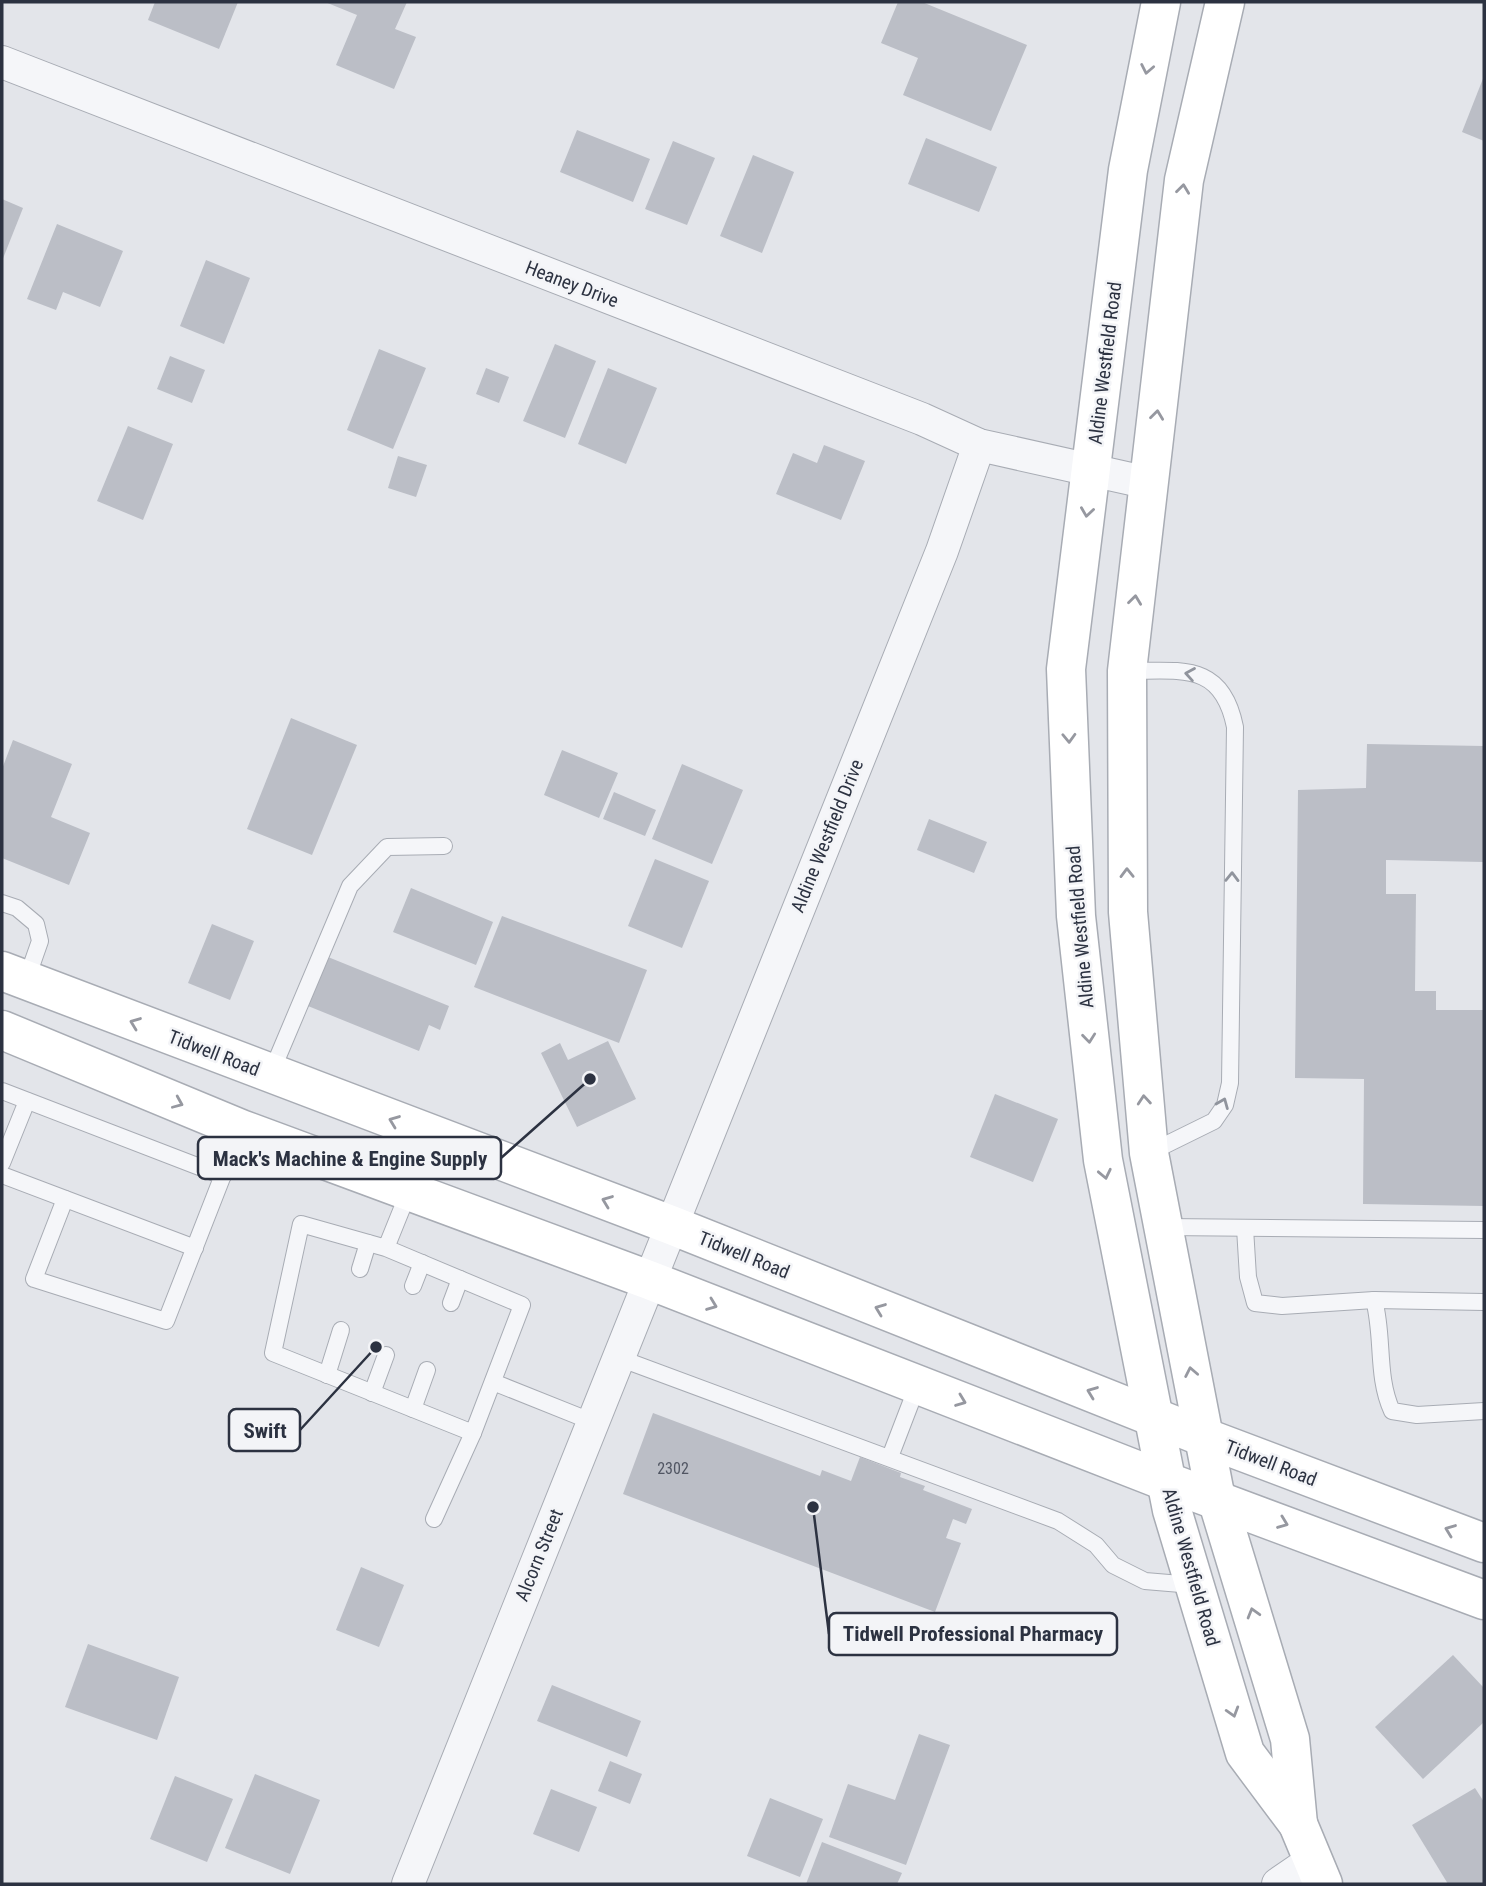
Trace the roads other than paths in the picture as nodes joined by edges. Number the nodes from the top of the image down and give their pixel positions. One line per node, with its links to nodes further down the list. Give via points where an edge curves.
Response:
1 (1161, 2): 5 (main road, Aldine Westfield Road, one-way to 5, via 1128,170)
2 (1225, 2): 6 (main road, Aldine Westfield Road, one-way to 2, via 1184,180)
3 (2, 62): 4 (street, Heaney Drive)
4 (979, 445): 5 (street, Heaney Drive); 24 (street, Aldine Westfield Drive, via 942,551)
5 (1093, 470): 6 (street, Heaney Drive); 11 (main road, Aldine Westfield Road, one-way to 11, via 1066,670)
6 (1149, 482): 7 (main road, Aldine Westfield Road, one-way to 6)
7 (1127, 671): 10 (main road, Aldine Westfield Road, one-way to 7); 18 (lane, one-way to 7, via 1214,1121 1225,1105 1230,1083 1235,727 1230,702 1215,683 1195,673)
8 (444, 846): 14 (lane, via 387,847 350,886)
9 (2, 903): 12 (lane, via 36,923 40,941)
10 (1128, 912): 11 (main road); 18 (main road, Aldine Westfield Road, one-way to 10)
11 (1076, 916): 49 (main road, Aldine Westfield Road, one-way to 49, via 1102,1160)
12 (14, 976): 14 (main road, Tidwell Road, one-way to 12)
13 (2, 1030): 17 (main road, one-way to 17)
14 (270, 1075): 17 (main road); 24 (main road, Tidwell Road, one-way to 14)
15 (2, 1091): 16 (lane)
16 (27, 1101): 19 (lane); 21 (lane)
17 (241, 1129): 21 (lane); 22 (main road)
18 (1149, 1153): 25 (main road, Aldine Westfield Road)
19 (2, 1163)
20 (2, 1175): 23 (lane)
21 (223, 1176): 29 (lane)
22 (409, 1191): 30 (lane); 34 (main road)
23 (65, 1199): 29 (lane); 29 (lane, via 34,1279 166,1321)
24 (671, 1225): 34 (street, Alcorn Street); 49 (main road, Tidwell Road, one-way to 24)
25 (1164, 1227): 26 (lane); 52 (main road, Aldine Westfield Road, one-way to 25)
26 (1245, 1228): 27 (lane); 36 (lane, via 1248,1277 1255,1303 1282,1306)
27 (1484, 1230)
28 (368, 1243): 30 (lane); 32 (lane); 43 (lane, via 302,1224 273,1353)
29 (195, 1248)
30 (386, 1248): 31 (lane)
31 (422, 1263): 33 (lane); 35 (lane)
32 (360, 1269)
33 (460, 1279): 38 (lane); 44 (lane, via 522,1305)
34 (649, 1280): 41 (street, Alcorn Street); 45 (main road, one-way to 45)
35 (412, 1286)
36 (1374, 1300): 37 (lane); 48 (lane, via 1383,1391 1392,1411 1418,1415)
37 (1484, 1302)
38 (451, 1303)
39 (341, 1330): 43 (lane)
40 (386, 1355): 46 (lane)
41 (619, 1358): 50 (street, Alcorn Street); 53 (lane)
42 (427, 1370): 47 (lane)
43 (327, 1375): 46 (lane)
44 (493, 1382): 50 (lane); 51 (lane)
45 (918, 1384): 53 (lane); 54 (main road, one-way to 54)
46 (372, 1393): 47 (lane)
47 (413, 1409): 51 (lane)
48 (1484, 1411)
49 (1155, 1418): 52 (main road, Tidwell Road); 54 (main road, Aldine Westfield Road)
50 (593, 1422): 62 (street, Alcorn Street)
51 (473, 1433): 56 (lane)
52 (1206, 1438): 55 (main road, Aldine Westfield Road); 57 (main road, Tidwell Road, one-way to 52)
53 (890, 1457): 58 (lane, via 1058,1521 1096,1545 1113,1565 1145,1581)
54 (1166, 1481): 55 (main road); 58 (main road, Aldine Westfield Road)
55 (1218, 1501): 59 (main road, one-way to 59); 60 (main road, Aldine Westfield Road, one-way to 55, via 1290,1739)
56 (434, 1519)
57 (1484, 1543)
58 (1195, 1585): 60 (main road, Aldine Westfield Road, one-way to 60, via 1245,1753)
59 (1484, 1600)
60 (1298, 1824): 61 (main road, Aldine Westfield Road)
61 (1318, 1872): 63 (street)
62 (412, 1883)
63 (1278, 1884)

